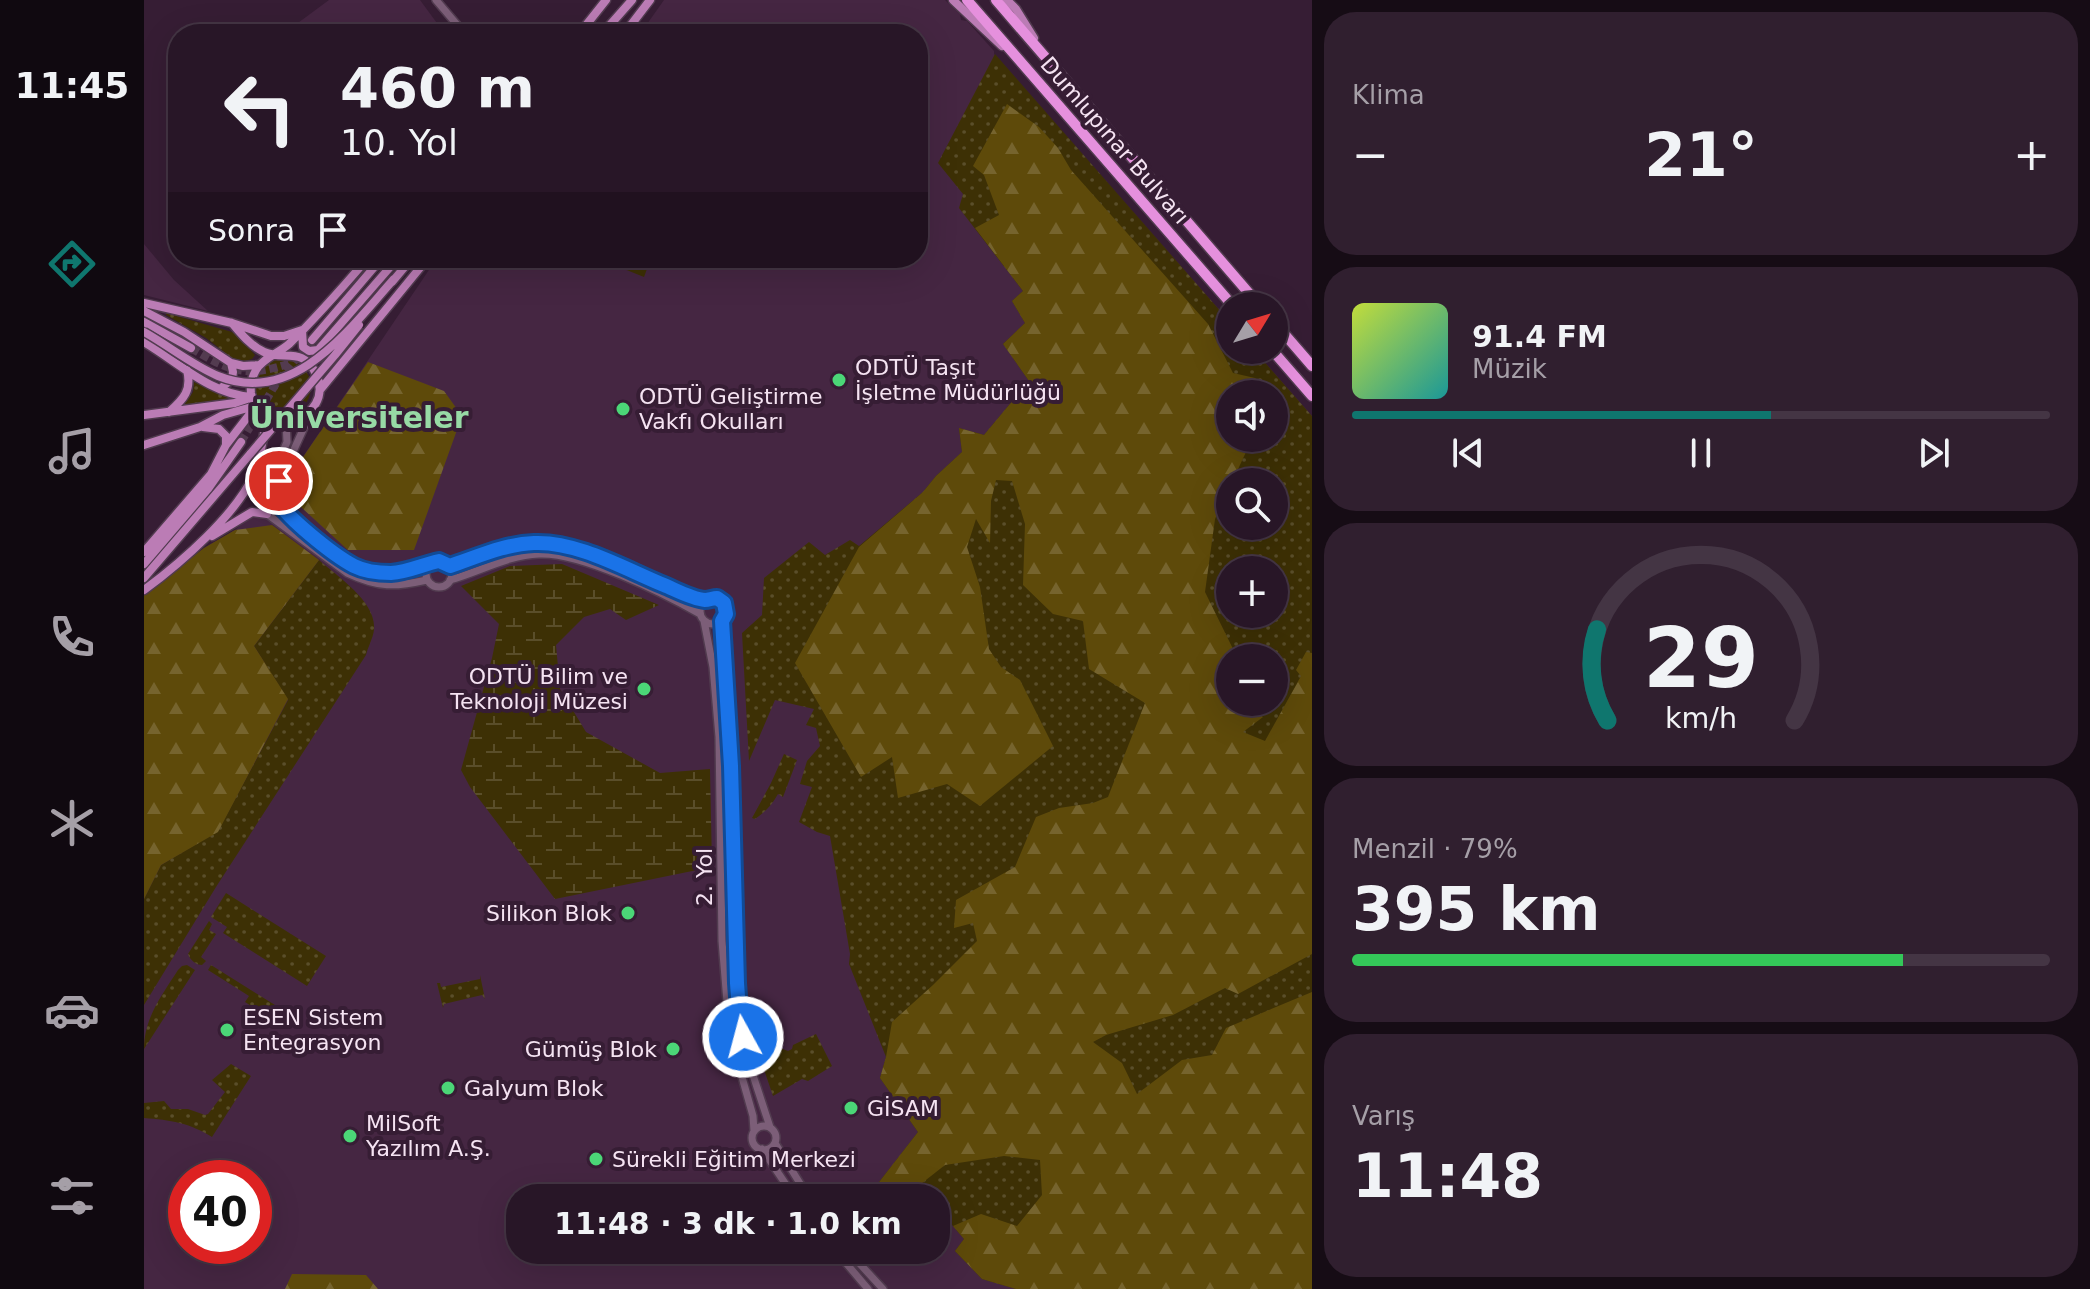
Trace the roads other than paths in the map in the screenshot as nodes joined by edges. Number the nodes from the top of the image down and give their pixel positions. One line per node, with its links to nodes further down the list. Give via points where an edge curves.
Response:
1 (436, 0): 9 (street)
2 (632, 0): 11 (main road)
3 (652, 0): 12 (main road)
4 (953, 0): 13 (main road)
5 (967, 0): 13 (highway, Dumlupınar Bulvarı)
6 (996, 0): 14 (highway, Dumlupınar Bulvarı)
7 (1007, 0): 14 (main road)
8 (604, 2): 10 (main road)
9 (456, 24)
10 (587, 24)
11 (611, 24)
12 (634, 24)
13 (1019, 60): 21 (highway, Dumlupınar Bulvarı)
14 (1049, 62): 22 (highway, Dumlupınar Bulvarı)
15 (359, 268): 27 (main road)
16 (373, 268): 30 (main road)
17 (389, 268): 33 (main road)
18 (403, 268): 20 (main road, bridge)
19 (420, 268): 42 (main road)
20 (394, 279): 28 (main road, bridge, via 325,353 278,379 226,379); 64 (main road, bridge)
21 (1221, 292)
22 (1248, 292)
23 (144, 303): 26 (main road)
24 (144, 311): 35 (main road)
25 (144, 322): 32 (main road)
26 (232, 323): 27 (main road, via 271,336); 34 (main road, via 261,351)
27 (302, 330): 33 (main road, via 303,347); 34 (main road)
28 (144, 332)
29 (1288, 338): 38 (highway)
30 (312, 340)
31 (144, 342): 39 (main road)
32 (191, 348)
33 (318, 350): 40 (main road)
34 (277, 355): 36 (main road); 40 (main road, via 296,356)
35 (231, 363): 36 (main road); 41 (main road, via 234,375)
36 (260, 364): 44 (main road, via 252,378)
37 (1284, 364): 43 (highway)
38 (1312, 366)
39 (186, 369): 41 (main road); 46 (main road, via 188,390)
40 (315, 372): 42 (main road)
41 (220, 389): 44 (main road)
42 (319, 390): 45 (main road)
43 (1312, 396)
44 (254, 402): 46 (main road); 48 (main road); 50 (main road); 53 (main road)
45 (313, 408): 49 (main road); 54 (street, via 276,489)
46 (169, 412): 47 (main road)
47 (144, 415)
48 (270, 419): 49 (main road); 59 (main road, via 252,480)
49 (286, 422): 55 (street, via 287,442 264,495)
50 (200, 427): 52 (main road); 53 (main road, via 219,429)
51 (241, 442): 61 (main road)
52 (144, 445)
53 (226, 445): 60 (main road, via 211,474)
54 (285, 512): 56 (street); 57 (street)
55 (267, 514): 56 (street); 59 (main road, via 244,516)
56 (279, 522): 58 (street)
57 (305, 529): 58 (street); 62 (street, via 365,570 391,573)
58 (300, 538): 65 (street, via 359,579 397,587)
59 (201, 542): 67 (main road)
60 (144, 552)
61 (144, 564)
62 (429, 565): 63 (street, via 439,561); 65 (street)
63 (450, 566): 66 (street); 68 (street, via 512,546 548,543)
64 (144, 578)
65 (427, 580): 66 (street, via 439,587)
66 (450, 580): 69 (street, via 501,561 561,556 615,573)
67 (144, 590)
68 (706, 600): 69 (street); 70 (street, via 724,603)
69 (702, 618): 70 (street, via 711,624); 72 (street, 2. Yol, via 719,737)
70 (722, 621): 71 (street, 2. Yol)
71 (735, 938): 72 (street); 73 (street, 2. Yol, via 743,1037)
72 (722, 941): 74 (street, 2. Yol, via 731,1030)
73 (770, 1127): 74 (street); 75 (street, 2. Yol)
74 (754, 1131): 76 (street, 2. Yol, via 754,1143)
75 (775, 1143): 76 (street); 78 (street, 2. Yol)
76 (762, 1149): 77 (street, 2. Yol)
77 (786, 1184)
78 (800, 1184)
79 (847, 1264): 81 (street)
80 (860, 1264): 82 (street)
81 (868, 1289)
82 (883, 1289)

